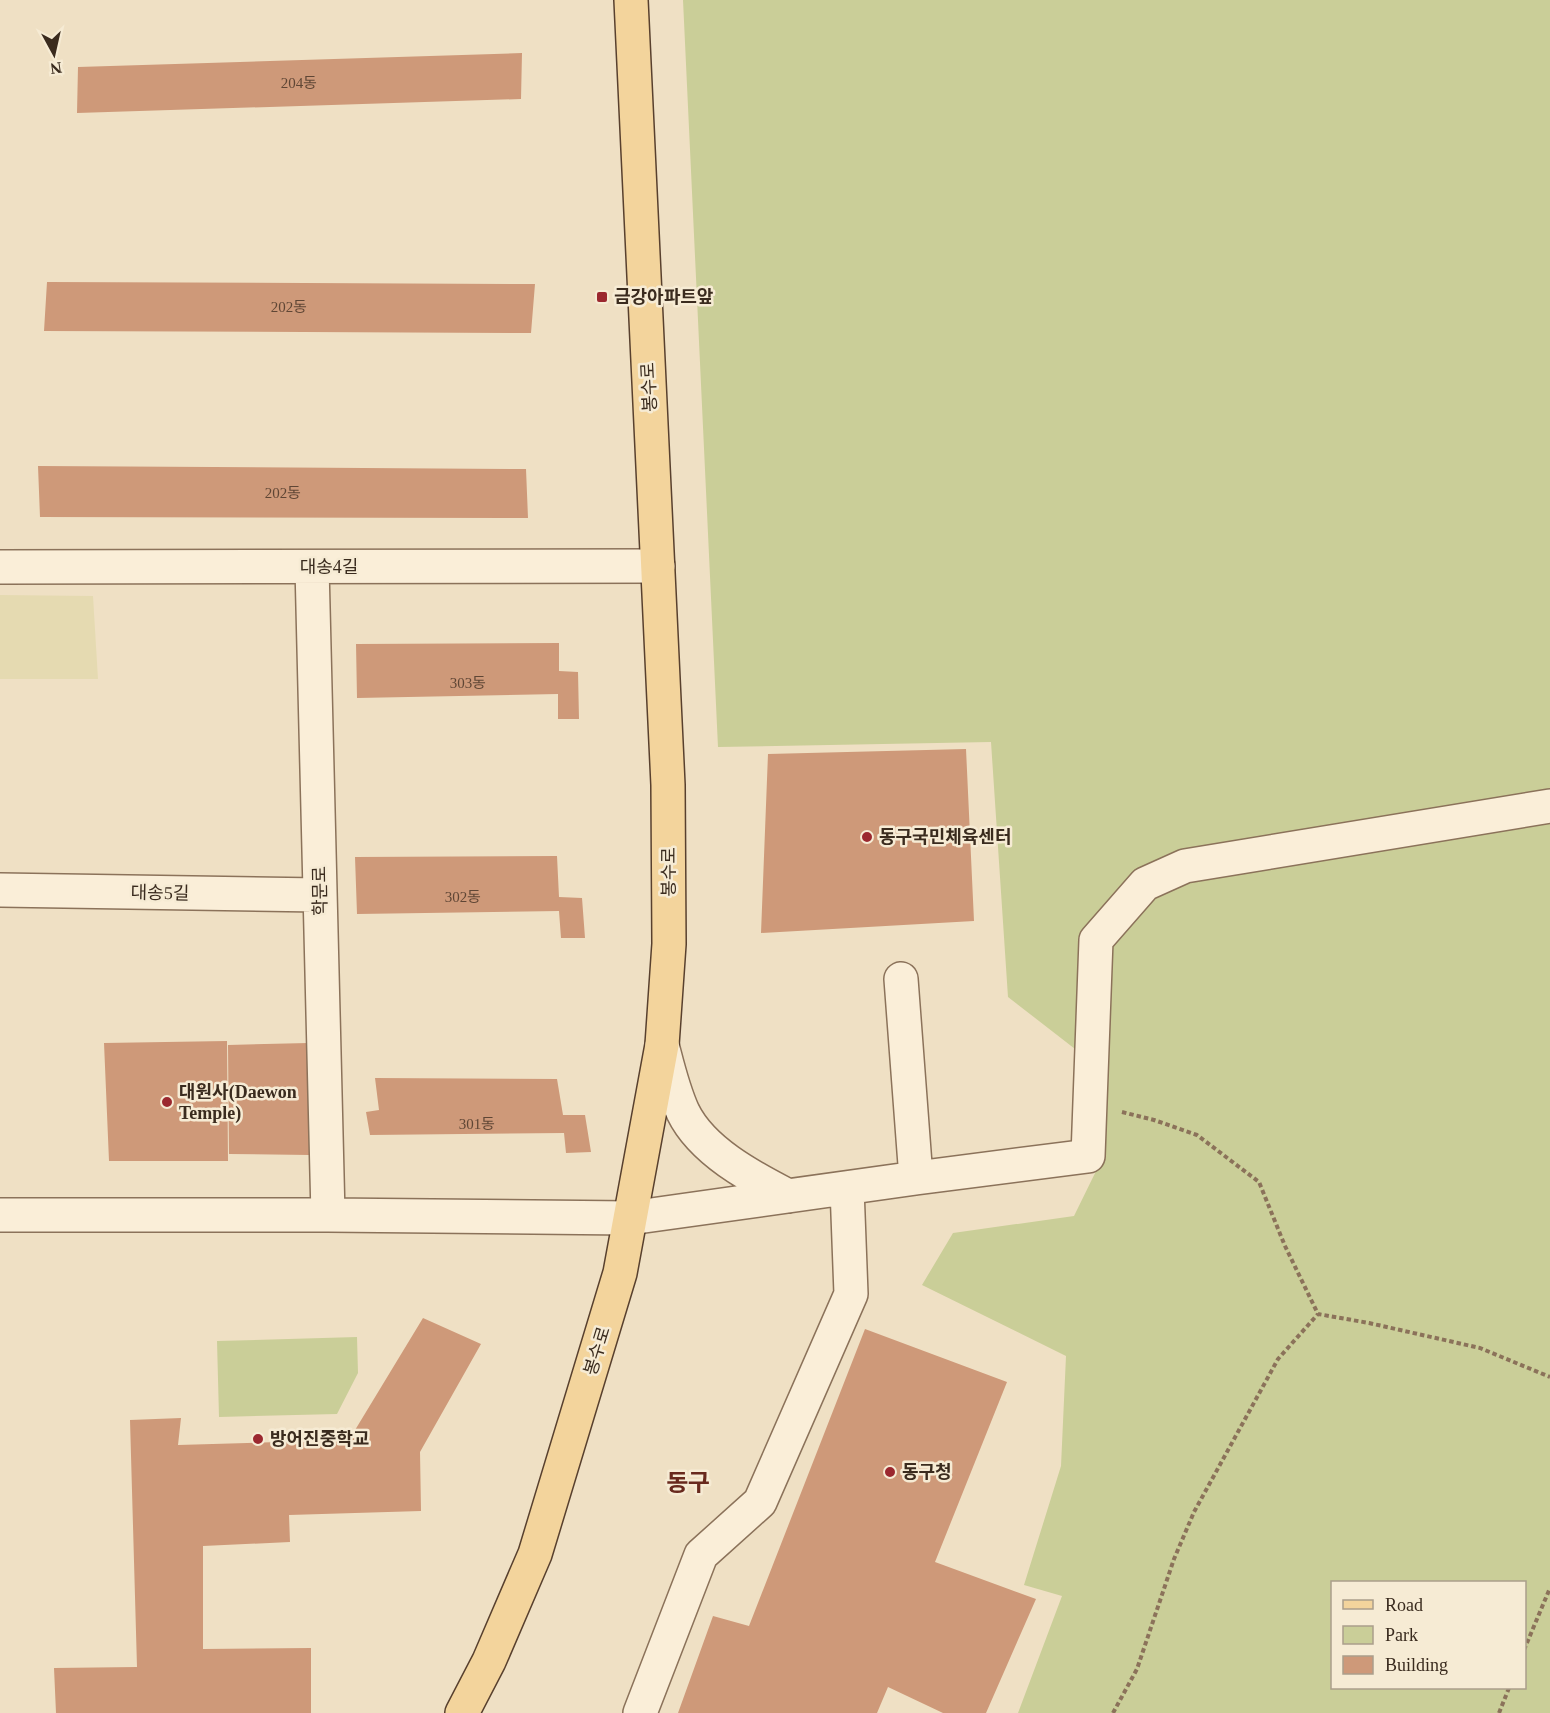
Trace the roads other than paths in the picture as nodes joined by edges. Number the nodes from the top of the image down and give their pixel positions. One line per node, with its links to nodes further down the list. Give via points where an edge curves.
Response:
1 (631, 0): 2 (main road, 봉수로)
2 (658, 566): 4 (street, 대송4길); 9 (main road, 봉수로, via 669,785 669,944)
3 (0, 567): 4 (street, 대송4길)
4 (312, 567): 7 (street, 학문로)
5 (1550, 806): 10 (street, via 1185,866 1145,884 1096,940 1088,1156)
6 (0, 890): 7 (street, 대송5길)
7 (320, 895): 14 (street, 학문로)
8 (901, 978): 10 (street)
9 (662, 1045): 12 (street, via 680,1105 701,1136 726,1161); 15 (main road, 봉수로)
10 (916, 1178): 11 (street)
11 (847, 1188): 12 (street); 17 (street, via 851,1294 760,1502 701,1555)
12 (788, 1196): 15 (street)
13 (0, 1215): 14 (street)
14 (328, 1215): 15 (street)
15 (630, 1218): 16 (main road, 봉수로, via 620,1273 535,1554)
16 (462, 1713)
17 (640, 1713)

